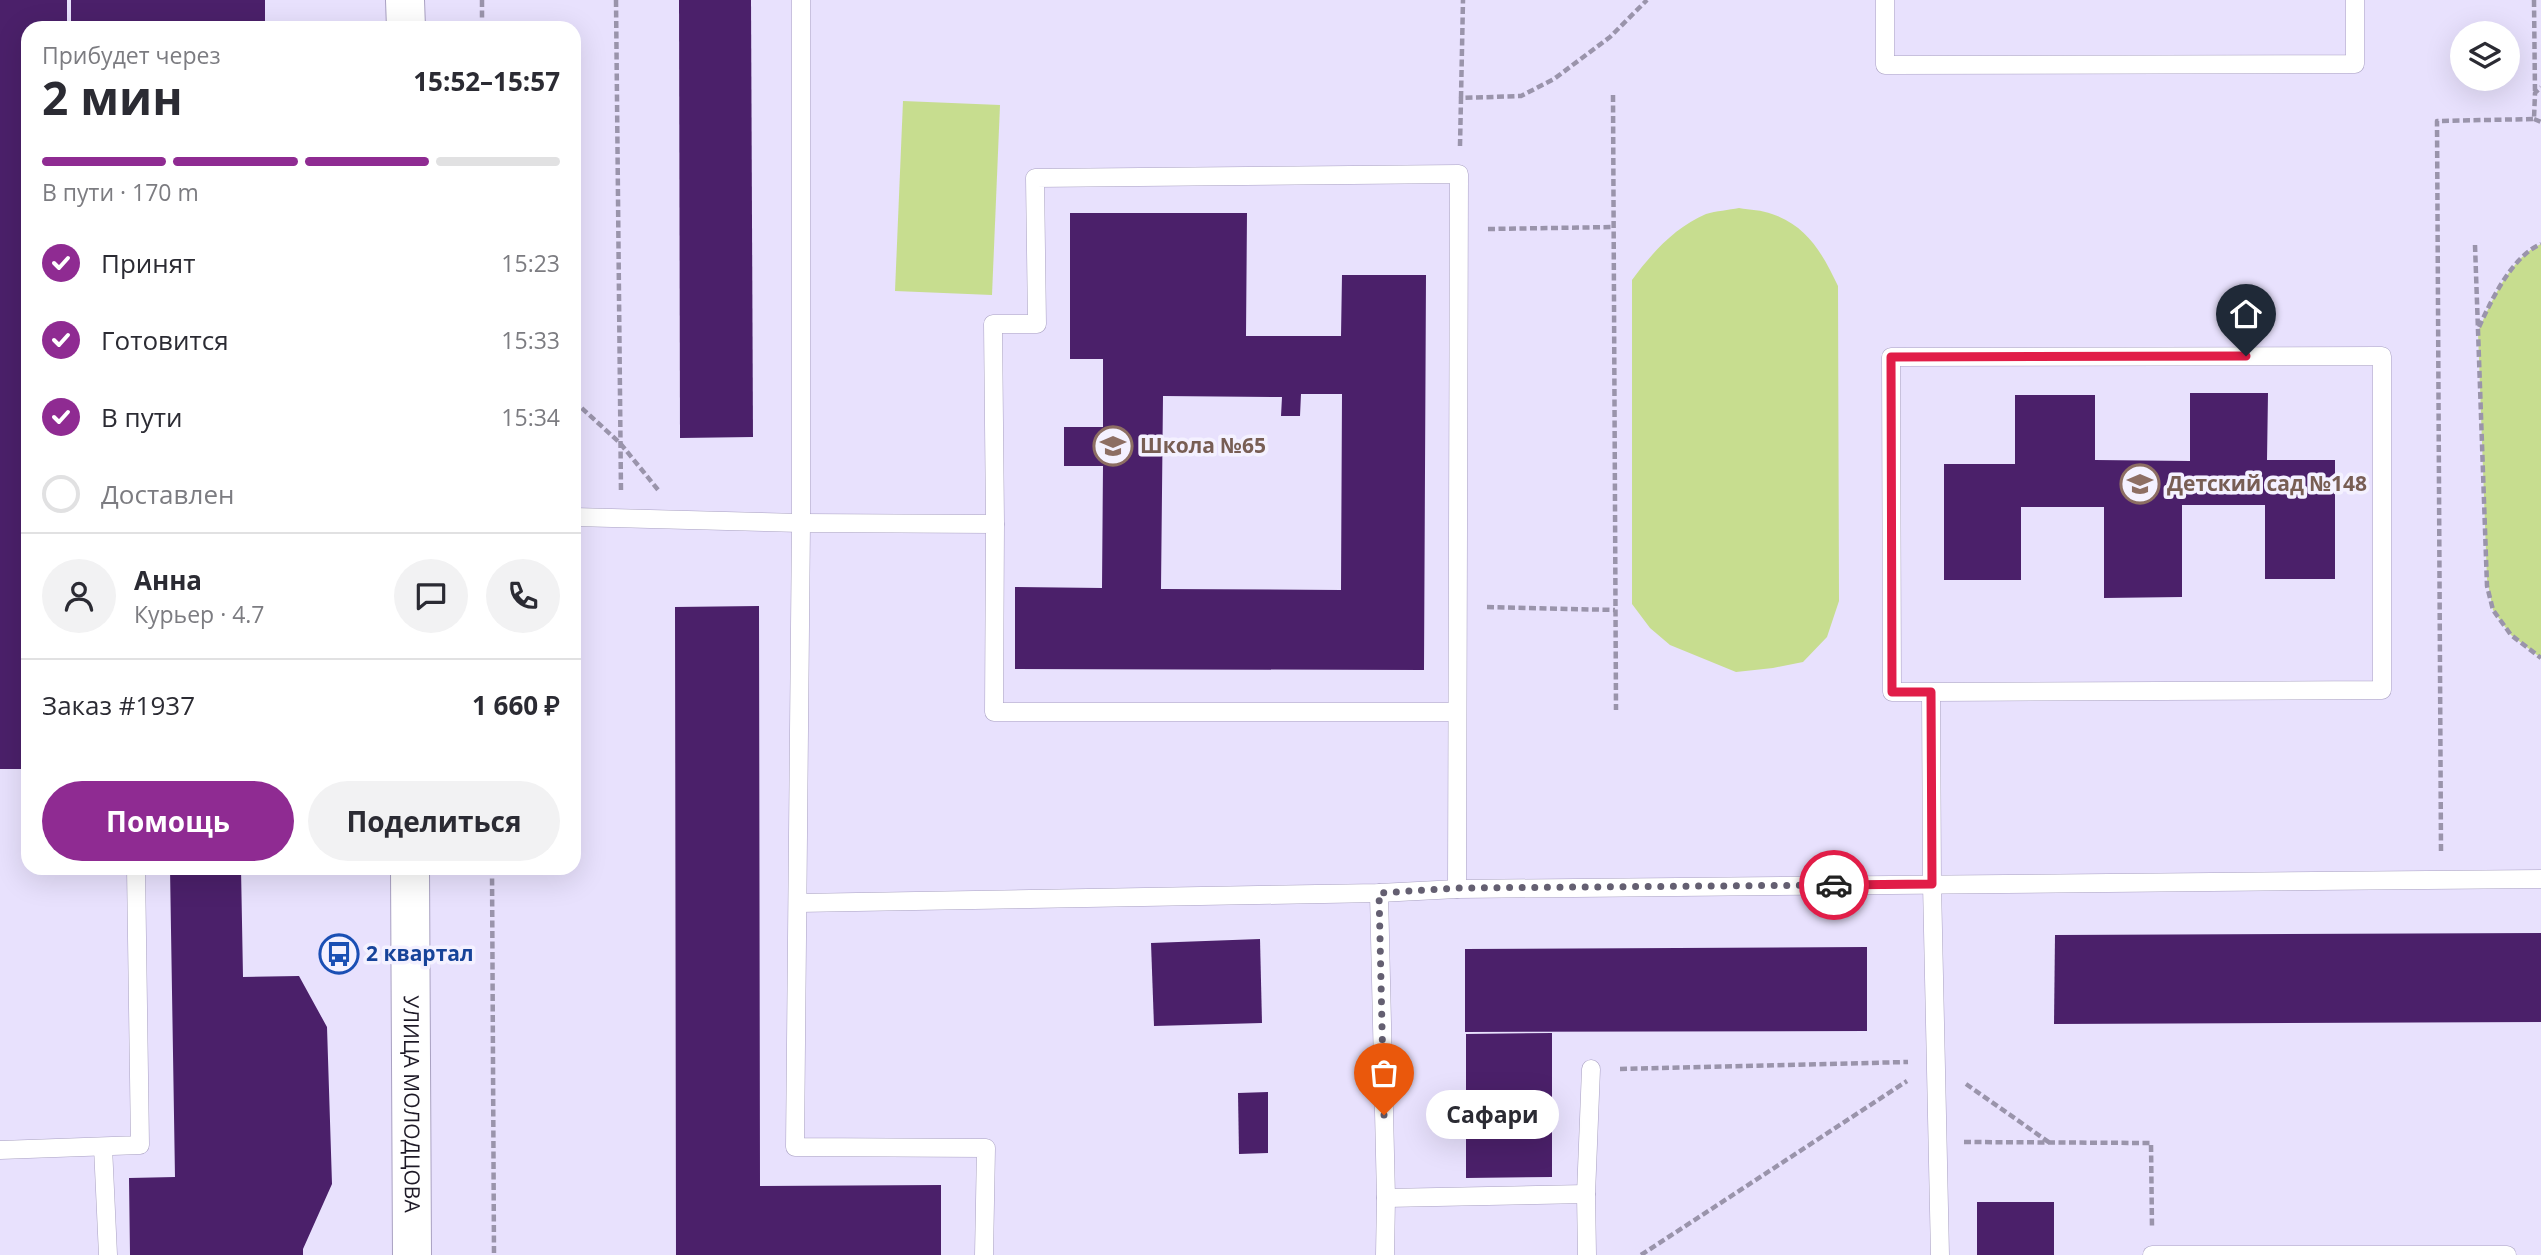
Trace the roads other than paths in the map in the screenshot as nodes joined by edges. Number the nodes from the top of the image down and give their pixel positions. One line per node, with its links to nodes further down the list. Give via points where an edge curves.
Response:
1 (405, 0): 5 (street)
2 (802, 0): 7 (lane)
3 (1885, 0): 4 (lane, via 1885,65 1912,65 2355,64)
4 (2355, 0)
5 (405, 21)
6 (581, 517): 7 (lane)
7 (801, 523): 8 (lane); 17 (lane)
8 (995, 524): 10 (lane, via 994,712); 10 (lane, via 993,324 1037,324 1035,178 1459,174)
9 (1931, 692): 9 (lane, via 2382,690 2382,356 1891,357 1892,692); 14 (lane)
10 (1457, 712): 15 (lane)
11 (136, 875): 19 (lane, via 140,1146)
12 (410, 875): 25 (street, УЛИЦА МОЛОДЦОВА)
13 (2541, 879): 14 (lane)
14 (1932, 884): 15 (lane); 29 (lane)
15 (1457, 888): 16 (lane)
16 (1379, 893): 17 (lane); 22 (lane)
17 (798, 903): 26 (lane, via 795,1147 986,1148)
18 (1591, 1069): 21 (lane)
19 (103, 1147): 20 (lane); 24 (lane)
20 (0, 1150)
21 (1586, 1194): 22 (lane); 28 (lane)
22 (1386, 1198): 27 (lane)
23 (2152, 1254): 30 (lane)
24 (108, 1255)
25 (412, 1255)
26 (985, 1255)
27 (1385, 1255)
28 (1587, 1255)
29 (1940, 1255)
30 (2507, 1255)

